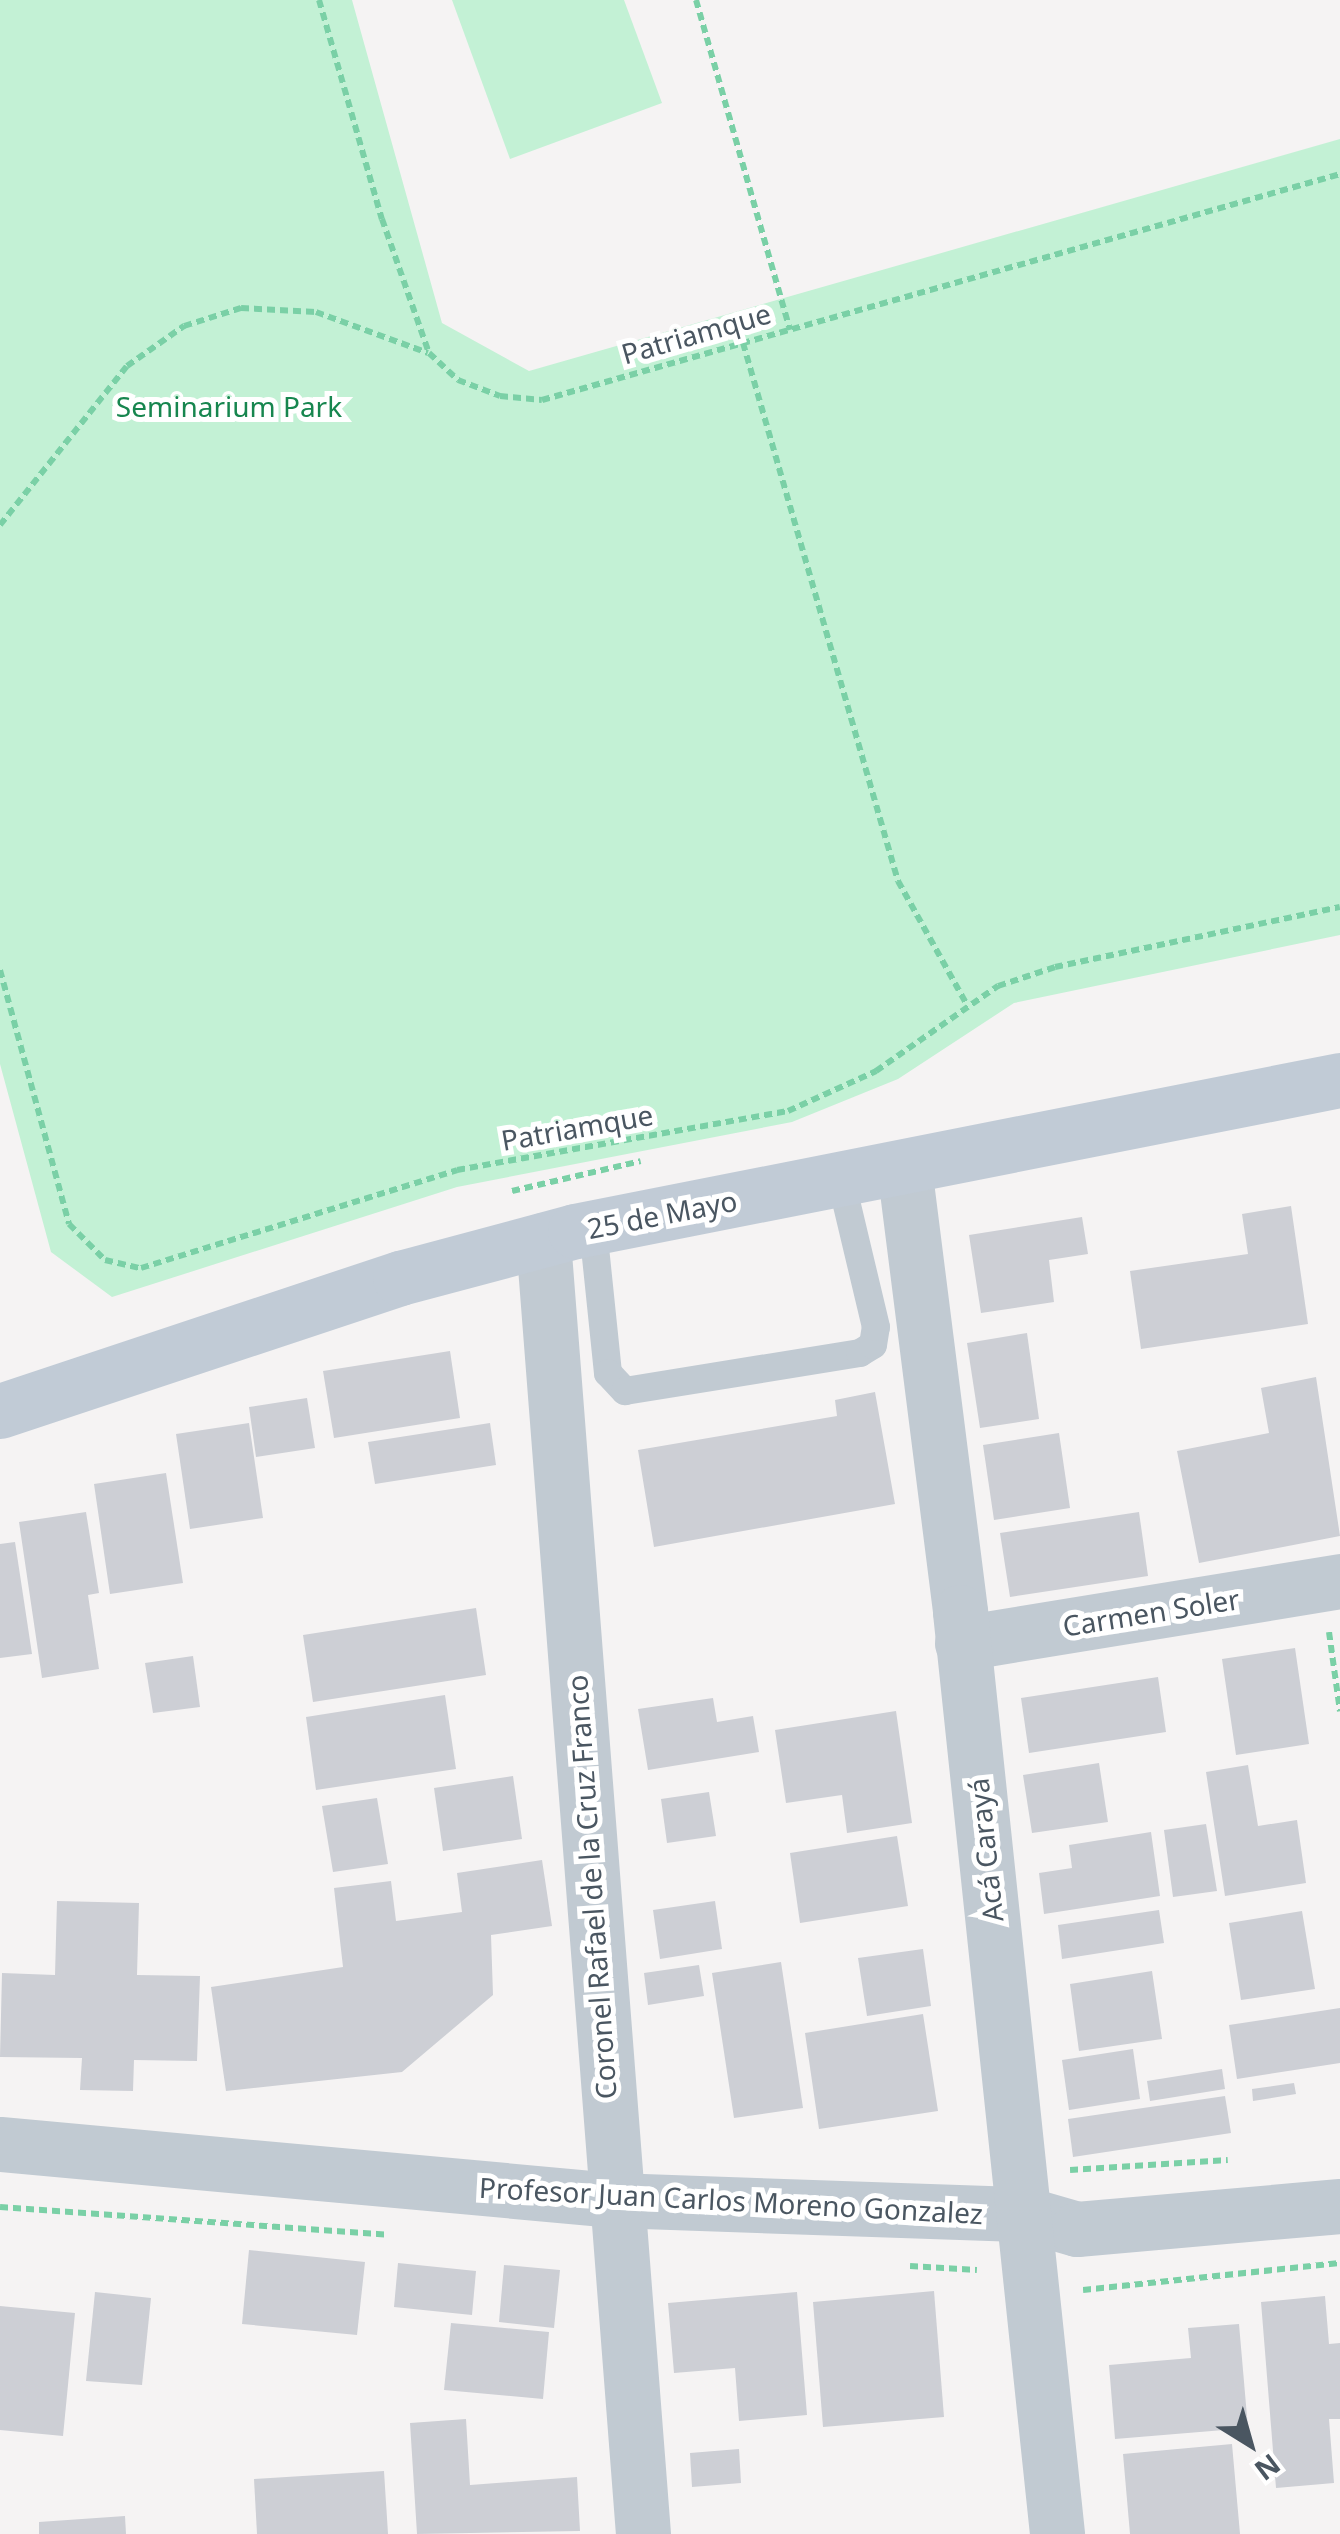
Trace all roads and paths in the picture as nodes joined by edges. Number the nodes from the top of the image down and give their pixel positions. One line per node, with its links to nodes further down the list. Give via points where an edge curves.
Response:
1 (319, 0): 6 (path, via 382,219)
2 (696, 0): 4 (path)
3 (1340, 174): 4 (path, Patriamque)
4 (790, 330): 5 (path, Patriamque)
5 (743, 343): 6 (path, Patriamque, via 542,400 500,396 458,380); 10 (path, via 898,882)
6 (430, 353): 7 (path, via 316,312 241,308 184,326 127,366)
7 (0, 526)
8 (1340, 908): 10 (path, Patriamque, via 1055,967)
9 (0, 970): 10 (path, Patriamque, via 69,1224 105,1260 141,1268 458,1170 788,1111 876,1071)
10 (966, 1004)
11 (1340, 1080): 12 (main road, 25 de Mayo)
12 (904, 1167): 13 (main road, 25 de Mayo); 15 (street, Acá Carayá)
13 (841, 1180): 14 (main road, 25 de Mayo); 15 (lane)
14 (568, 1234): 16 (street, Coronel Rafael de la Cruz Franco); 17 (main road, 25 de Mayo, via 400,1278)
15 (898, 1314): 16 (lane, via 860,1353 625,1392); 19 (street, Acá Carayá)
16 (579, 1356): 24 (street, Coronel Rafael de la Cruz Franco)
17 (0, 1411)
18 (1334, 1598): 19 (street, Carmen Soler); 20 (path)
19 (962, 1643): 27 (street, Acá Carayá)
20 (1340, 1710)
21 (0, 2144): 24 (street, Profesor Juan Carlos Moreno Gonzalez)
22 (1244, 2159): 23 (path)
23 (1070, 2170)
24 (614, 2200): 27 (street, Profesor Juan Carlos Moreno Gonzalez); 31 (street, Coronel Rafael de la Cruz Franco)
25 (1340, 2206): 27 (street, Profesor Juan Carlos Moreno Gonzalez, via 1076,2229)
26 (0, 2207): 28 (path)
27 (1025, 2214): 32 (street, Acá Carayá)
28 (392, 2236)
29 (1340, 2262): 30 (path)
30 (1082, 2290)
31 (643, 2534)
32 (1057, 2534)

